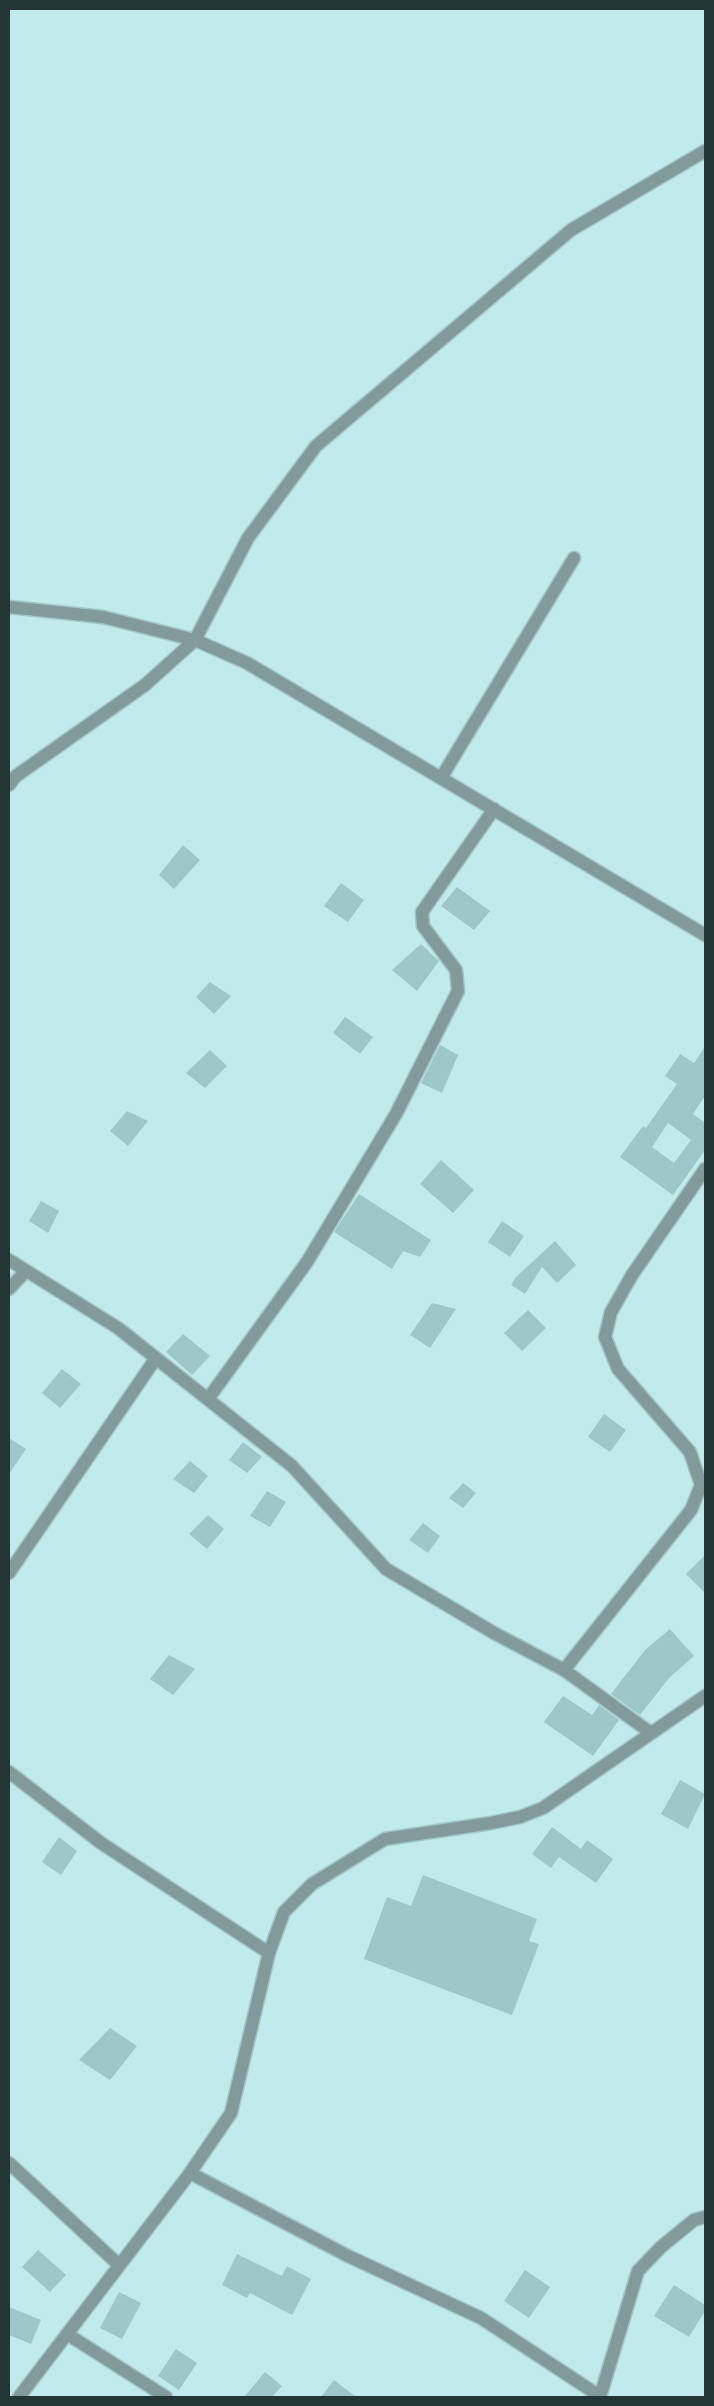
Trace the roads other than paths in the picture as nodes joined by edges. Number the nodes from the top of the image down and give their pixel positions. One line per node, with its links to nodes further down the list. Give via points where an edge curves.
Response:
1 (705, 151): 4 (street, via 571,230 316,446 248,538)
2 (574, 558): 5 (street)
3 (9, 607): 4 (street, via 103,617)
4 (195, 640): 5 (street, via 247,663); 6 (street, via 145,685 16,776)
5 (441, 778): 7 (street)
6 (9, 785)
7 (494, 809): 8 (street); 14 (street, via 422,912 423,926 456,970 458,992 396,1114 307,1262)
8 (705, 935)
9 (705, 1169): 16 (street, via 632,1275 611,1312 605,1337 618,1369 690,1452 701,1485 692,1510)
10 (9, 1260): 11 (street)
11 (26, 1271): 12 (street); 13 (street, via 118,1328)
12 (9, 1288)
13 (156, 1358): 14 (street); 15 (street)
14 (208, 1399): 16 (street, via 292,1466 386,1569)
15 (9, 1573)
16 (564, 1670): 18 (street)
17 (705, 1696): 18 (street)
18 (652, 1733): 20 (street, via 542,1808 520,1817 384,1839 312,1884 284,1912)
19 (9, 1772): 20 (street, via 101,1843)
20 (269, 1953): 22 (street, via 231,2113)
21 (9, 2163): 24 (street)
22 (190, 2173): 24 (street); 28 (street, via 348,2256 481,2318)
23 (705, 2217): 28 (street, via 694,2220 638,2271)
24 (119, 2265): 25 (street)
25 (67, 2334): 26 (street); 27 (street)
26 (19, 2397)
27 (166, 2397)
28 (600, 2397)

